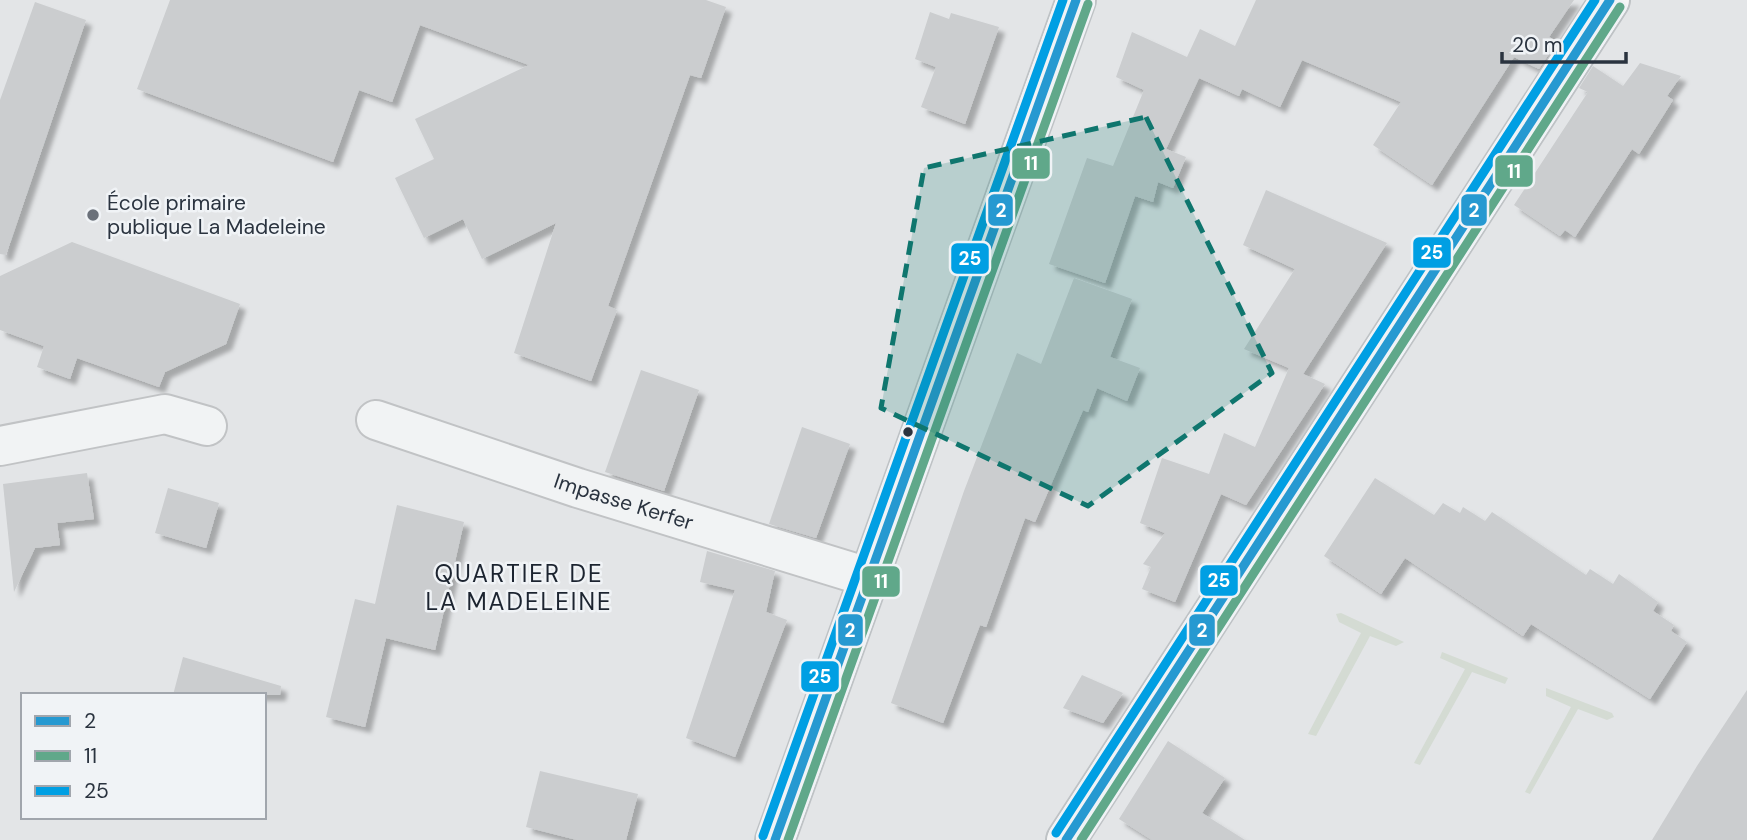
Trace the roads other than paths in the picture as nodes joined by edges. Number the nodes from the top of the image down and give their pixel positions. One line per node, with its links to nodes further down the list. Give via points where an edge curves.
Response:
1 (1076, 0): 6 (main road)
2 (1610, 0): 8 (main road)
3 (376, 420): 6 (street, Impasse Kerfer)
4 (207, 426): 5 (street, via 165,414)
5 (0, 446)
6 (871, 578): 7 (main road)
7 (775, 840)
8 (1066, 840)

